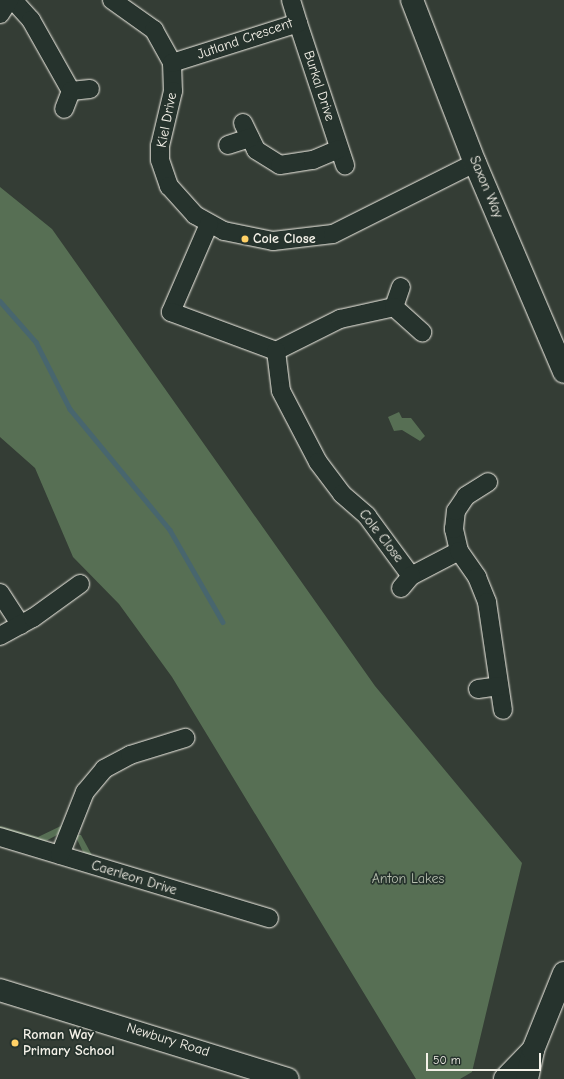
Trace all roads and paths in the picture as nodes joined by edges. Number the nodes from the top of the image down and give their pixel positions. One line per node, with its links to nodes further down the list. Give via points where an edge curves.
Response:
1 (9, 0): 6 (street)
2 (13, 0): 10 (street, via 31,20)
3 (112, 0): 8 (street, Kiel Drive, via 154,30)
4 (291, 0): 7 (street, Jutland Crescent)
5 (412, 0): 13 (street, Saxon Way)
6 (0, 14)
7 (298, 23): 8 (street, Jutland Crescent); 12 (street, Burkal Drive, via 342,157 280,166 263,158 246,130)
8 (172, 63): 14 (street, Kiel Drive, via 173,91 160,146 163,174 176,197)
9 (90, 89): 10 (street)
10 (71, 91): 11 (street)
11 (64, 109)
12 (228, 145)
13 (475, 163): 14 (street, Kiel Drive, via 410,193 366,221 326,236 289,242 255,240); 19 (street, Saxon Way)
14 (210, 224): 18 (street, via 171,312)
15 (401, 287): 16 (street)
16 (394, 308): 17 (street); 18 (street, via 340,319)
17 (422, 332)
18 (276, 351): 21 (street, Cole Close, via 281,391 318,462 342,494 367,516 406,582)
19 (564, 372)
20 (488, 482): 21 (street, via 466,496 456,511 454,529)
21 (459, 550): 26 (street, via 477,577 487,602)
22 (80, 584): 24 (street)
23 (0, 593): 24 (street)
24 (21, 625): 25 (street)
25 (0, 636)
26 (499, 686): 27 (street); 28 (street)
27 (478, 688)
28 (503, 710)
29 (185, 738): 31 (street, via 130,755 104,769 85,792)
30 (0, 837): 31 (street, Caerleon Drive)
31 (60, 855): 32 (street, Caerleon Drive)
32 (268, 918)
33 (564, 973): 35 (street)
34 (0, 990): 36 (street, Newbury Road)
35 (533, 1050): 37 (street); 38 (street)
36 (288, 1079)
37 (506, 1079)
38 (527, 1079)

